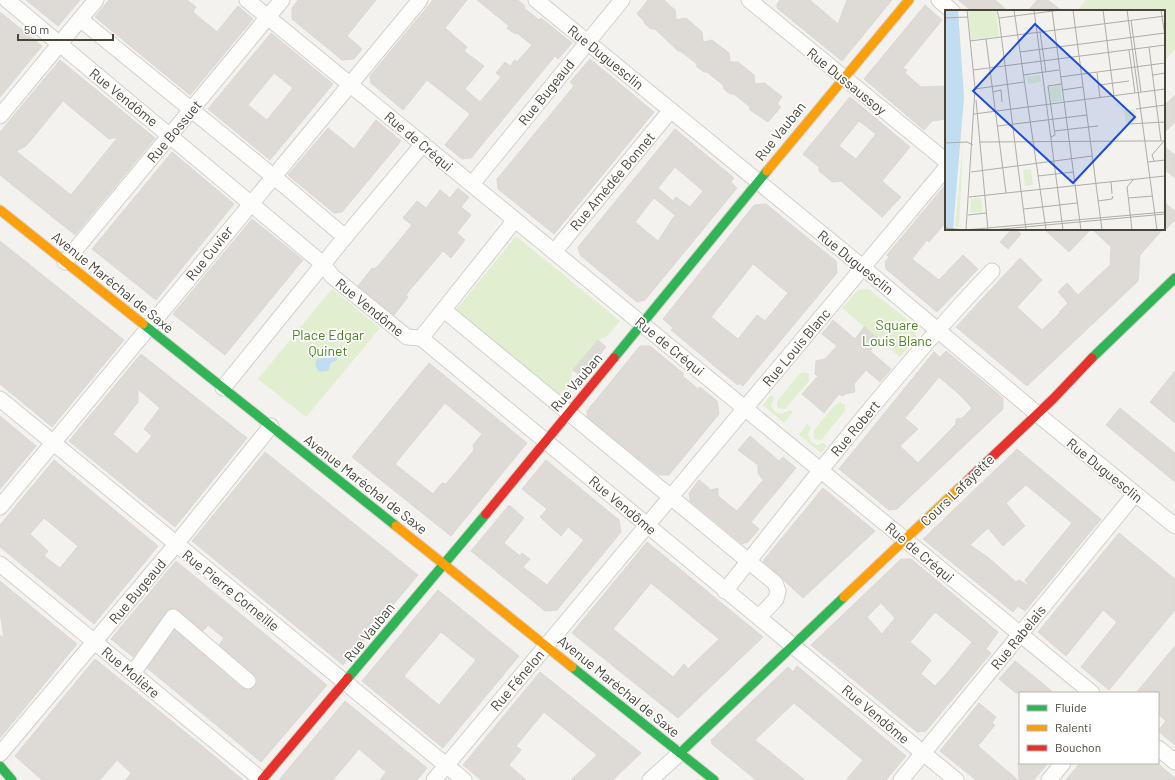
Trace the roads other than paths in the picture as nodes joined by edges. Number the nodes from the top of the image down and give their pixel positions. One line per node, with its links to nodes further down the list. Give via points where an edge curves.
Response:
1 (7, 0): 15 (street, Rue Vendôme)
2 (96, 0): 13 (street)
3 (247, 0): 12 (street, Rue de Créqui)
4 (282, 0): 12 (street, Rue Bossuet)
5 (420, 0): 17 (street, Rue Cuvier)
6 (536, 0): 14 (street, Rue Duguesclin)
7 (622, 0): 14 (street, Rue Bugeaud)
8 (909, 0): 16 (street, Rue Vauban)
9 (938, 0): 11 (street)
10 (757, 2): 16 (street, Rue Dussaussoy)
11 (951, 10)
12 (268, 17): 17 (street, Rue de Créqui); 18 (street, Rue Bossuet)
13 (80, 19): 15 (street); 18 (street)
14 (587, 42): 19 (street, Rue Duguesclin); 27 (street, Rue Bugeaud)
15 (60, 44): 20 (street); 21 (street, Rue Vendôme)
16 (843, 77): 23 (street, Rue Dussaussoy); 26 (street, Rue Vauban)
17 (350, 84): 22 (street, Rue de Créqui); 25 (street, Rue Cuvier)
18 (191, 110): 21 (street, Rue Bossuet); 25 (street)
19 (671, 110): 26 (street, Rue Duguesclin); 32 (street, Rue Amédée Bonnet)
20 (0, 116)
21 (170, 135): 28 (street, Rue Vendôme); 33 (street, Rue Bossuet)
22 (423, 144): 27 (street, Rue de Créqui); 31 (street)
23 (945, 160)
24 (945, 169): 35 (street, Rue Louis Blanc)
25 (273, 178): 28 (street, Rue Cuvier); 31 (street)
26 (757, 181): 35 (street, Rue Duguesclin); 39 (street, Rue Vauban)
27 (472, 184): 30 (street, Rue de Créqui)
28 (251, 202): 34 (street, Rue Vendôme); 40 (street, Rue Cuvier)
29 (0, 210): 33 (street, Avenue Maréchal de Saxe)
30 (515, 220): 32 (street, Rue de Créqui); 38 (street)
31 (345, 237): 34 (street)
32 (554, 252): 39 (street, Rue de Créqui)
33 (65, 262): 40 (street, Avenue Maréchal de Saxe)
34 (323, 264): 42 (street, Rue Vendôme, via 332,276 407,337); 43 (street)
35 (863, 268): 41 (street, Rue Duguesclin); 45 (street, Rue Louis Blanc)
36 (992, 271): 41 (street, Rue Robert)
37 (1175, 278): 47 (street, Cours Lafayette)
38 (444, 310): 42 (street); 46 (street)
39 (642, 324): 45 (street, Rue de Créqui); 46 (street, Rue Vauban)
40 (148, 328): 43 (street, Avenue Maréchal de Saxe); 50 (street, Rue Cuvier)
41 (937, 329): 47 (street, Rue Duguesclin); 51 (street, Rue Robert)
42 (421, 338): 49 (street, Rue Vendôme)
43 (223, 388): 48 (street, Avenue Maréchal de Saxe)
44 (0, 399): 50 (street, Rue Pierre Corneille)
45 (744, 408): 51 (street, Rue de Créqui); 53 (street, Rue Louis Blanc)
46 (568, 413): 49 (street, Rue Vauban); 53 (street)
47 (1038, 413): 52 (street, Rue Duguesclin); 57 (street, Cours Lafayette)
48 (271, 426): 58 (street, Rue Bugeaud); 61 (street, Avenue Maréchal de Saxe)
49 (546, 440): 55 (street, Rue Vendôme); 61 (street, Rue Vauban)
50 (53, 443): 54 (street, Rue Cuvier); 58 (street, Rue Pierre Corneille)
51 (820, 470): 57 (street, Rue de Créqui); 59 (street, Rue Robert)
52 (1136, 494): 56 (street, Rue Duguesclin); 64 (street, Rue Rabelais)
53 (670, 498): 55 (street, Rue Louis Blanc); 59 (street)
54 (0, 507)
55 (648, 526): 62 (street, Rue Vendôme); 67 (street, Rue Fénelon)
56 (1175, 526)
57 (906, 540): 64 (street, Rue de Créqui); 66 (street, Cours Lafayette)
58 (176, 544): 65 (street, Rue Bugeaud); 70 (street, Rue Pierre Corneille)
59 (748, 561): 62 (street, Rue Robert); 63 (street, via 775,583 778,590 776,599)
60 (0, 564): 65 (street, Rue Molière)
61 (443, 564): 67 (street, Avenue Maréchal de Saxe); 70 (street, Rue Vauban)
62 (725, 591): 63 (street, Rue Vendôme)
63 (759, 617): 66 (street, Rue Vendôme)
64 (1020, 635): 71 (street, Rue de Créqui); 73 (street, Rue Rabelais)
65 (95, 641): 68 (street, Rue Molière); 75 (street, Rue Bugeaud)
66 (795, 645): 73 (street, Rue Vendôme); 74 (street, Cours Lafayette)
67 (546, 646): 74 (street, Avenue Maréchal de Saxe); 79 (street, Rue Fénelon)
68 (134, 673): 69 (street, via 173,617); 82 (street, Rue Molière)
69 (248, 681)
70 (345, 683): 79 (street, Rue Pierre Corneille); 82 (street, Rue Vauban)
71 (1091, 692)
72 (1159, 749): 76 (street)
73 (923, 752): 87 (street, Rue Rabelais); 88 (street, Rue Vendôme)
74 (680, 753): 85 (street, Cours Lafayette); 86 (street, Avenue Maréchal de Saxe)
75 (0, 754)
76 (1175, 762)
77 (1062, 764): 89 (street)
78 (0, 765): 80 (street); 81 (street)
79 (446, 766): 83 (street, Rue Fénelon); 84 (street, Rue Pierre Corneille)
80 (12, 780)
81 (18, 780)
82 (262, 780)
83 (434, 780)
84 (464, 780)
85 (650, 780)
86 (714, 780)
87 (900, 780)
88 (956, 780)
89 (1049, 780)

